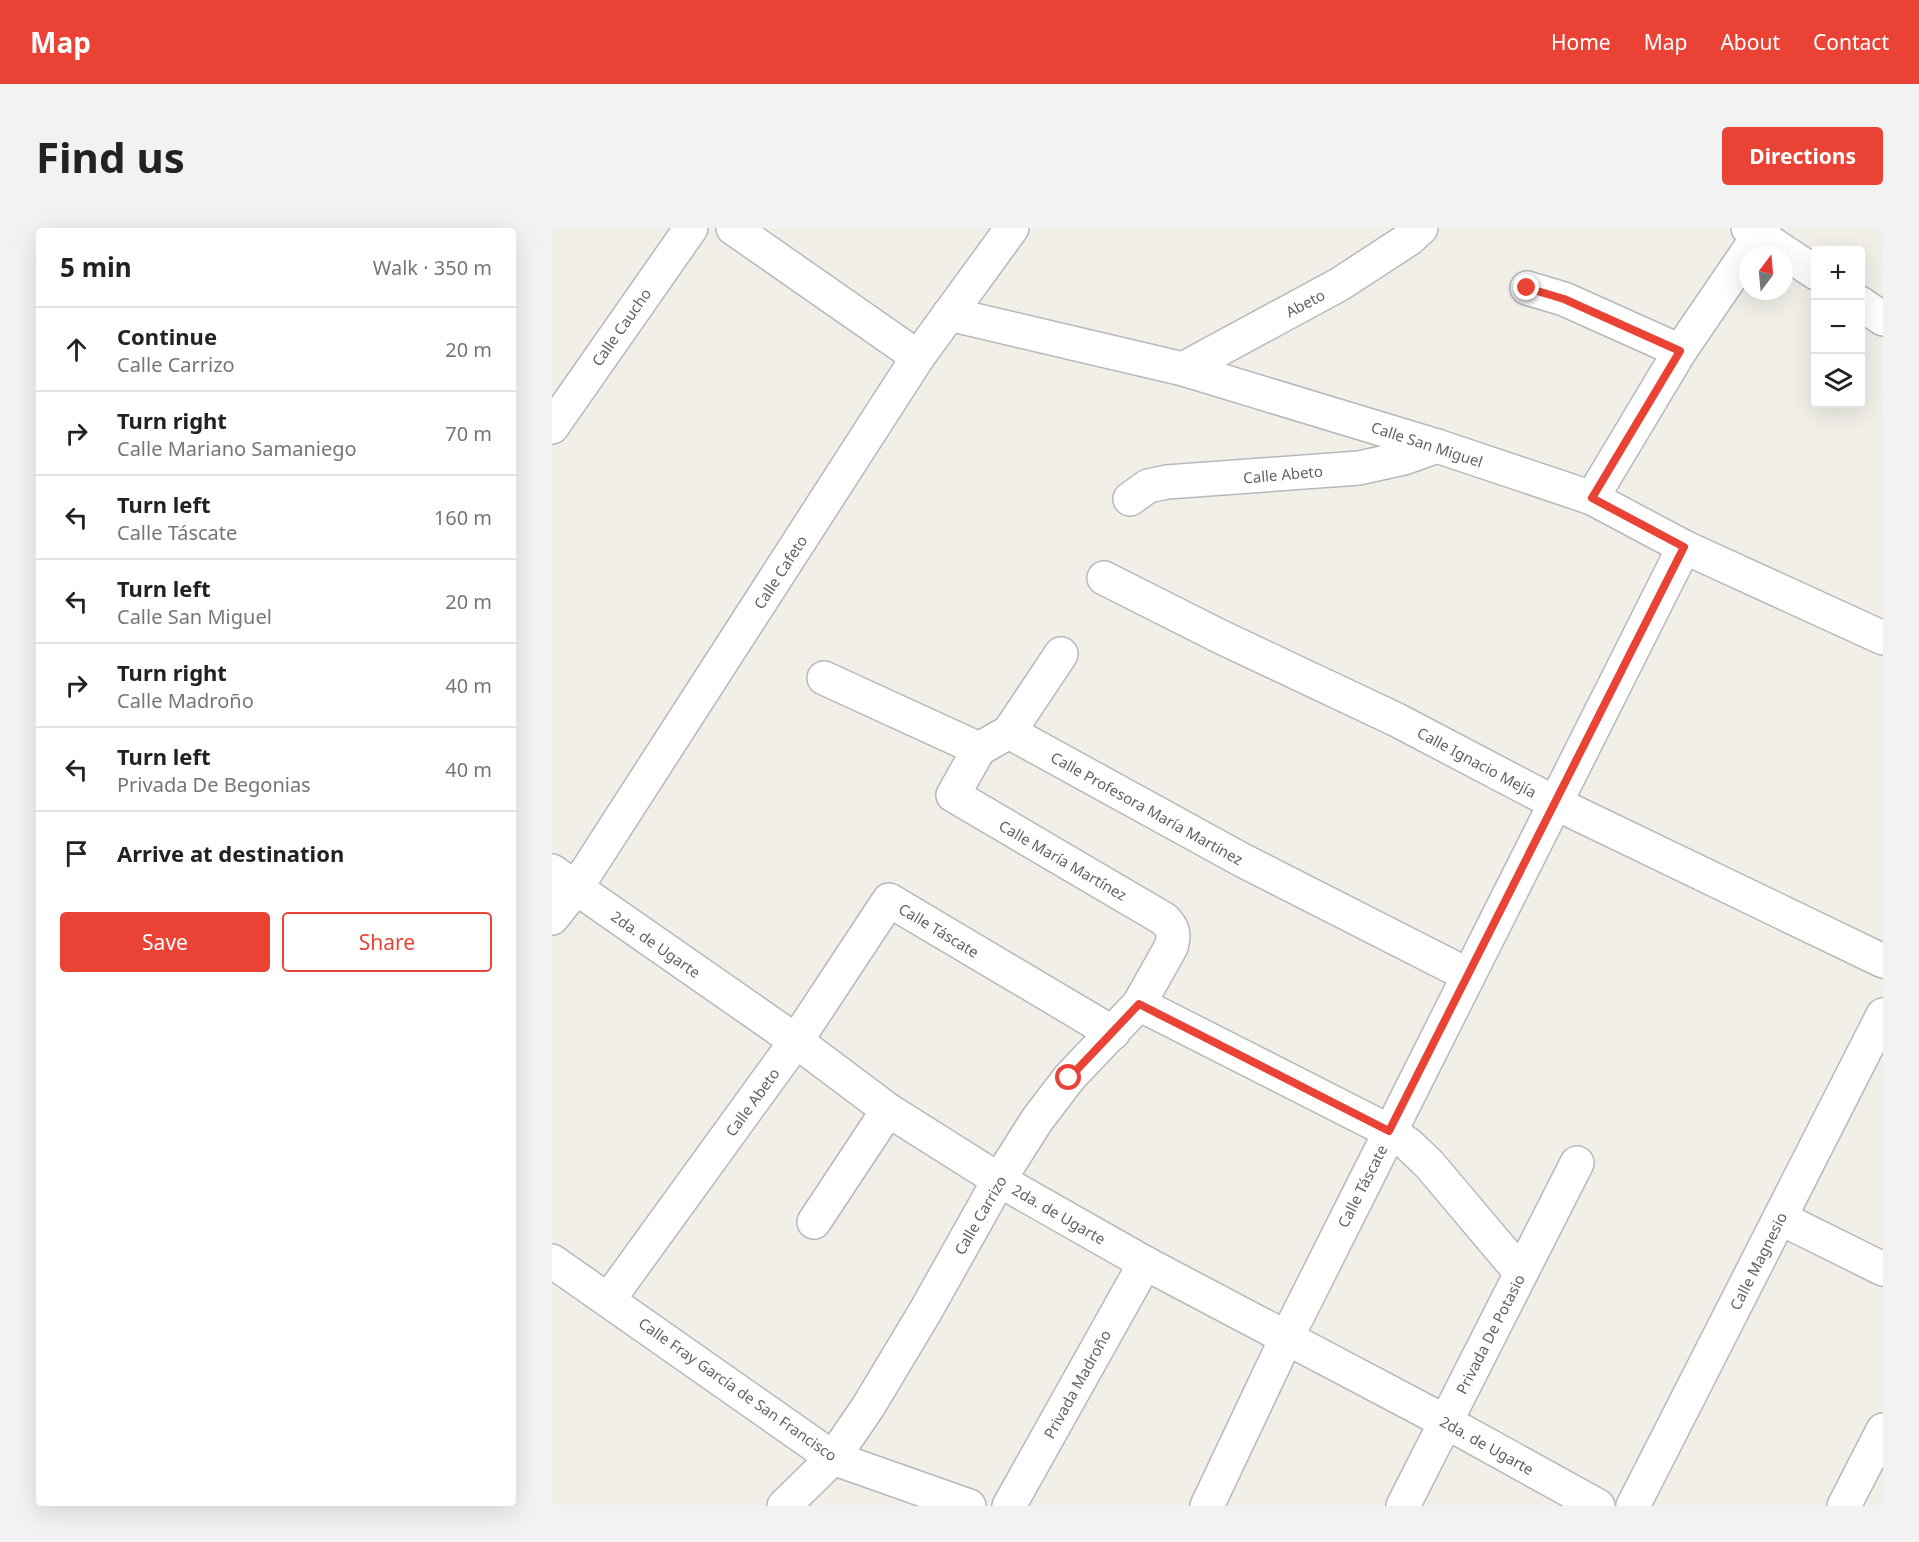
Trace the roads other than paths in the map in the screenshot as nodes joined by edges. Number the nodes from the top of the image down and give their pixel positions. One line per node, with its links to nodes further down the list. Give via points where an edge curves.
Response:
1 (691, 228): 14 (street, Calle Caucho)
2 (733, 228): 12 (street)
3 (1012, 228): 9 (street, Calle Cafeto)
4 (1421, 228): 13 (street, Abeto, via 1340,284)
5 (1757, 230): 6 (street); 11 (street)
6 (1811, 270)
7 (1527, 288): 11 (street, via 1564,299)
8 (1865, 306): 10 (street)
9 (949, 314): 12 (street, Calle Cafeto); 13 (street, Calle San Miguel)
10 (1883, 319)
11 (1680, 351): 16 (street)
12 (918, 357): 26 (street, Calle Cafeto)
13 (1183, 369): 15 (street, Calle San Miguel)
14 (552, 427)
15 (1437, 446): 16 (street, Calle San Miguel); 17 (street, Calle Abeto, via 1359,468 1167,482 1148,486)
16 (1592, 498): 18 (street, Calle San Miguel)
17 (1130, 499)
18 (1684, 547): 20 (street, Calle San Miguel); 25 (street, Calle Táscate)
19 (1104, 578): 25 (street, Calle Ignacio Mejía, via 1397,720)
20 (1883, 638)
21 (1061, 654): 23 (street)
22 (824, 678): 24 (street)
23 (1009, 732): 24 (street); 31 (street, Calle Profesora María Martínez, via 1242,860)
24 (979, 749): 29 (street, Calle María Martínez, via 953,795)
25 (1555, 803): 30 (street, Calle Ignacio Mejía); 31 (street, Calle Táscate)
26 (564, 879): 28 (street, Calle Cafeto); 35 (street, 2da. de Ugarte)
27 (889, 900): 34 (street, Calle Táscate); 35 (street, Calle Abeto)
28 (552, 918)
29 (1171, 926): 32 (street, Calle Carrizo, via 1171,947)
30 (1883, 961)
31 (1468, 975): 37 (street, Calle Táscate)
32 (1139, 1004): 34 (street, Calle Carrizo); 37 (street)
33 (1883, 1016): 40 (street, Calle Magnesio)
34 (1113, 1033): 39 (street, Calle Carrizo, via 1069,1078)
35 (796, 1041): 36 (street, 2da. de Ugarte); 46 (street, Calle Abeto)
36 (888, 1110): 39 (street, 2da. de Ugarte); 41 (street)
37 (1389, 1131): 45 (street, via 1429,1164); 47 (street, Calle Táscate)
38 (1577, 1163): 45 (street, Privada De Potasio)
39 (999, 1180): 43 (street, 2da. de Ugarte); 50 (street, Calle Carrizo, via 925,1312)
40 (1780, 1218): 44 (street); 57 (street, Calle Magnesio)
41 (814, 1222)
42 (552, 1261): 46 (street, Calle Fray García de San Francisco)
43 (1145, 1263): 47 (street, 2da. de Ugarte); 53 (street, Privada Madroño)
44 (1883, 1269)
45 (1521, 1274): 48 (street, Privada De Potasio)
46 (609, 1299): 50 (street, Calle Fray García de San Francisco)
47 (1287, 1337): 48 (street, 2da. de Ugarte); 54 (street, Calle Táscate)
48 (1446, 1422): 55 (street, Privada De Potasio); 56 (street, 2da. de Ugarte)
49 (1883, 1430): 58 (street)
50 (834, 1458): 51 (street, Calle Carrizo); 52 (street, Calle Fray García de San Francisco)
51 (784, 1506)
52 (969, 1506)
53 (1009, 1506)
54 (1207, 1506)
55 (1403, 1506)
56 (1598, 1506)
57 (1633, 1506)
58 (1844, 1506)

